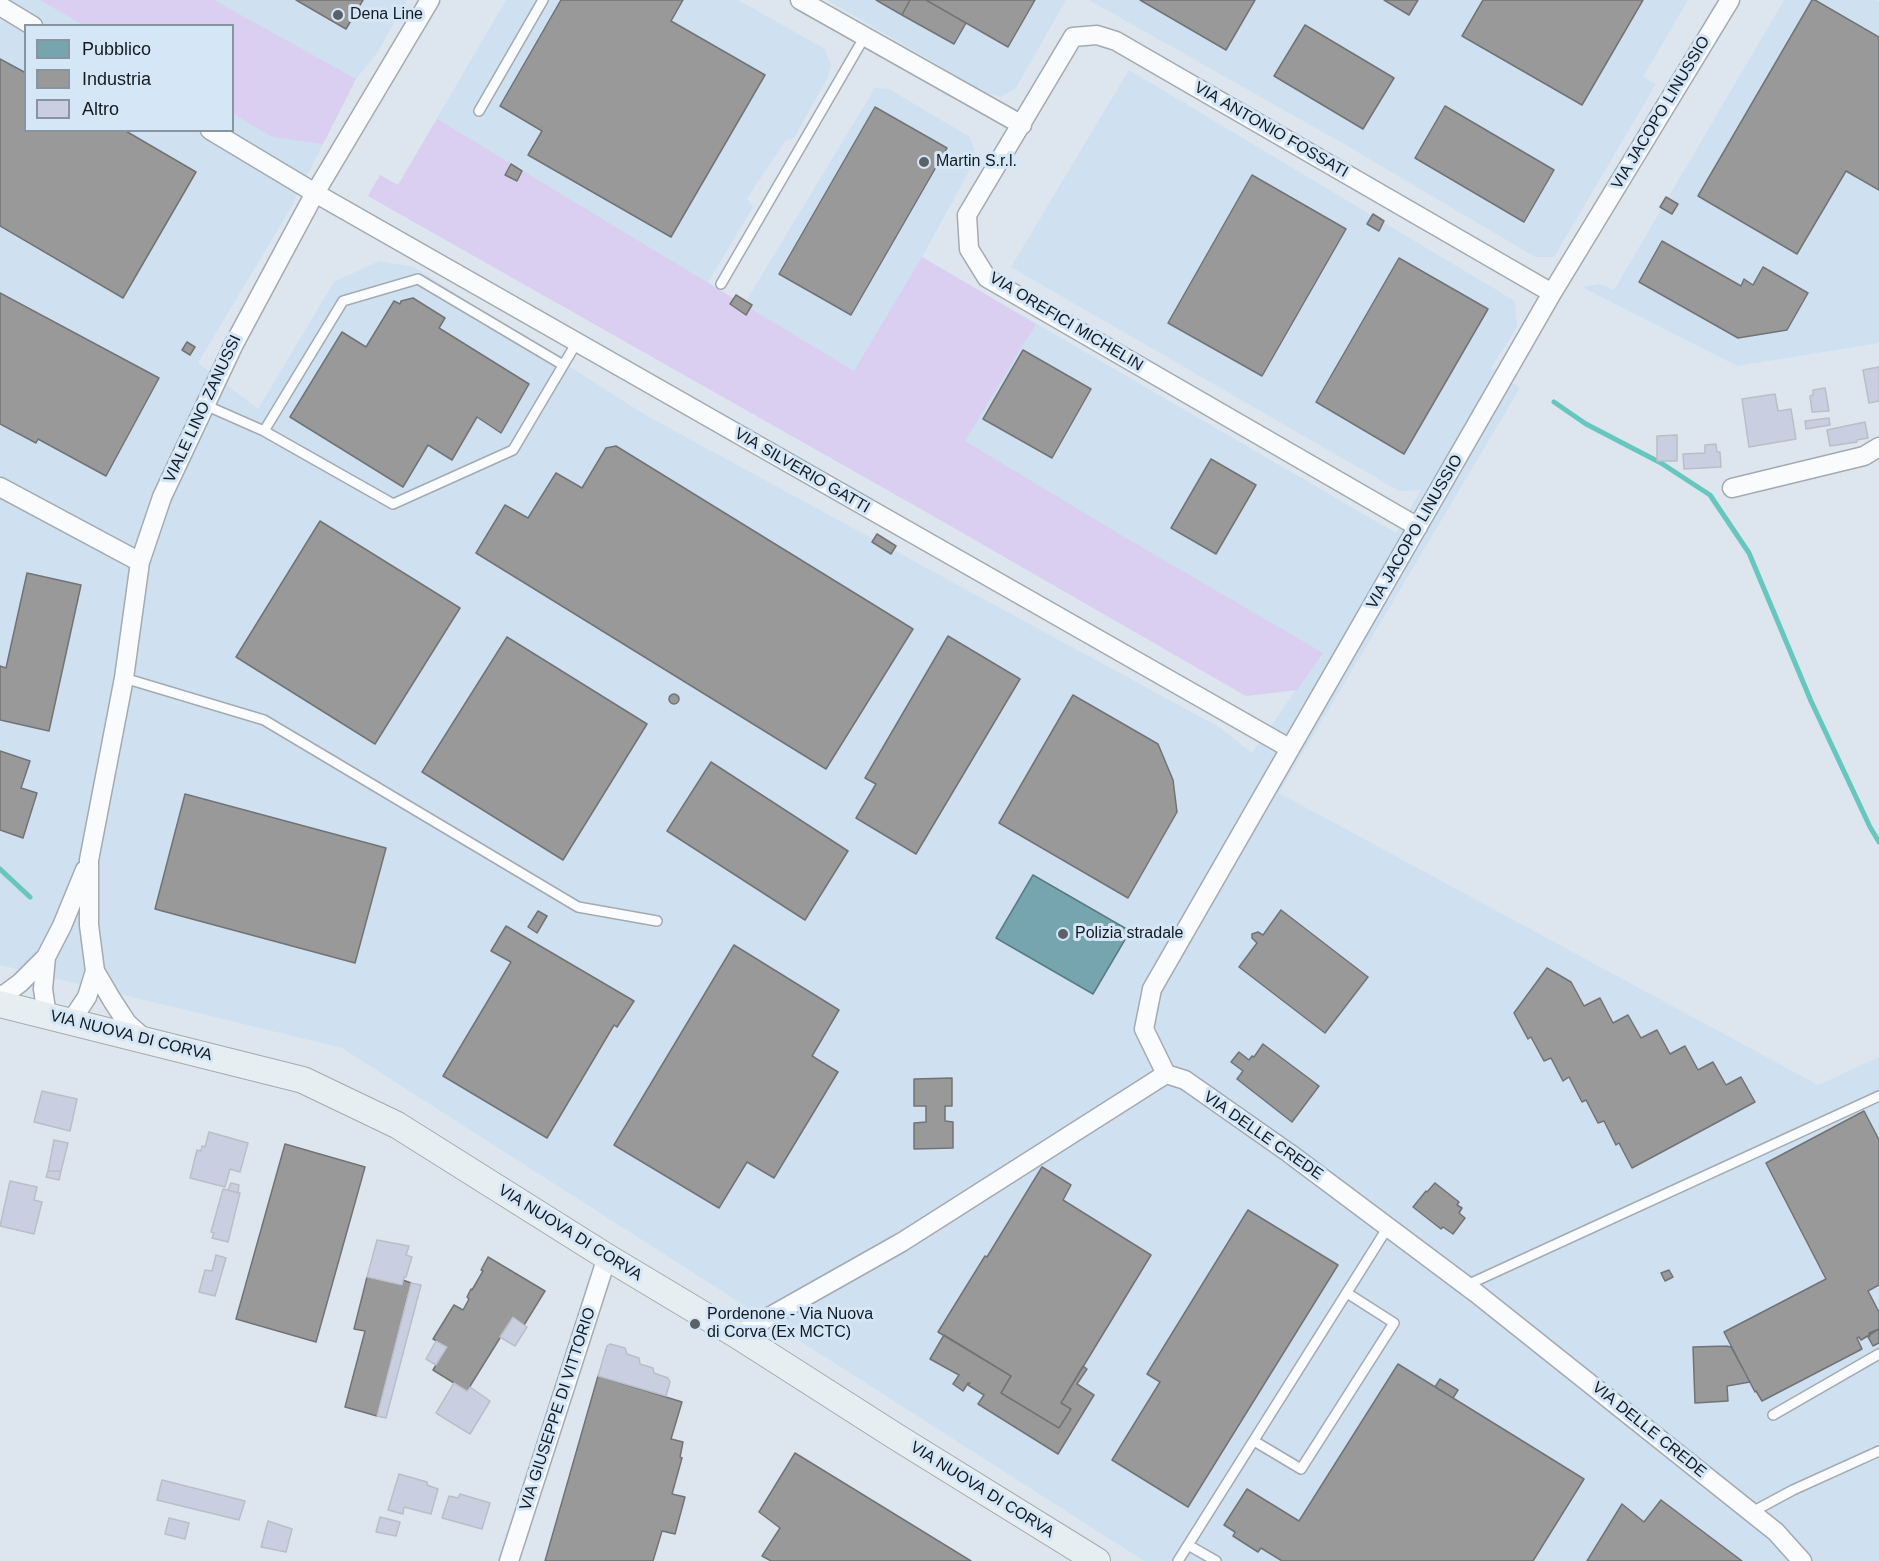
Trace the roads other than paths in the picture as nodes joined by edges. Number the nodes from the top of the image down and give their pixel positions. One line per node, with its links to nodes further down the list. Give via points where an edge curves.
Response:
1 (430, 0): 11 (street, VIALE LINO ZANUSSI)
2 (543, 0): 8 (lane)
3 (800, 0): 7 (street)
4 (1730, 0): 13 (street, VIA JACOPO LINUSSIO)
5 (0, 6): 6 (street)
6 (30, 24)
7 (865, 36): 9 (street); 12 (lane)
8 (479, 111)
9 (1022, 125): 13 (street, VIA ANTONIO FOSSATI, via 1073,37 1096,35 1116,41); 21 (street, VIA OREFICI MICHELIN, via 968,215 969,249 987,278)
10 (213, 132): 11 (street, VIA SILVERIO GATTI)
11 (315, 193): 14 (street, VIA SILVERIO GATTI); 16 (street, VIALE LINO ZANUSSI)
12 (721, 284)
13 (1552, 293): 21 (street, VIA JACOPO LINUSSIO)
14 (577, 342): 15 (lane); 24 (street, VIA SILVERIO GATTI)
15 (563, 364): 17 (lane, via 513,450 393,504); 17 (lane, via 418,279 343,301)
16 (205, 405): 17 (lane); 22 (street, VIALE LINO ZANUSSI, via 162,497)
17 (264, 431)
18 (1879, 447): 20 (street, via 1864,456)
19 (0, 487): 22 (street)
20 (1732, 488)
21 (1418, 527): 24 (street, VIA JACOPO LINUSSIO)
22 (140, 562): 23 (street, VIALE LINO ZANUSSI)
23 (124, 678): 25 (street, VIALE LINO ZANUSSI); 26 (lane, via 264,720 578,907)
24 (1290, 748): 33 (street, VIA JACOPO LINUSSIO, via 1152,989 1144,1029)
25 (89, 860): 27 (street, VIALE LINO ZANUSSI); 28 (street, VIALE LINO ZANUSSI, via 88,925)
26 (657, 921)
27 (46, 957): 29 (street, VIALE LINO ZANUSSI, via 20,983); 31 (street, VIALE LINO ZANUSSI, via 44,989)
28 (96, 971): 31 (street, via 87,997); 32 (street, VIALE LINO ZANUSSI, via 127,1023)
29 (0, 995)
30 (0, 1004): 31 (main road, VIA NUOVA DI CORVA)
31 (59, 1018): 32 (main road, VIA NUOVA DI CORVA)
32 (147, 1040): 36 (main road, VIA NUOVA DI CORVA, via 303,1080 397,1125)
33 (1166, 1074): 35 (street, VIA DELLE CREDE, via 1185,1080); 39 (street, via 902,1242)
34 (1879, 1096): 37 (lane)
35 (1388, 1227): 37 (street, VIA DELLE CREDE); 38 (lane)
36 (607, 1257): 39 (main road, VIA NUOVA DI CORVA); 46 (street, VIA GIUSEPPE DI VITTORIO)
37 (1467, 1286): 44 (street, VIA DELLE CREDE)
38 (1347, 1293): 42 (lane); 42 (lane, via 1394,1323 1301,1469)
39 (737, 1335): 47 (main road, VIA NUOVA DI CORVA)
40 (1879, 1354): 41 (lane)
41 (1773, 1415)
42 (1254, 1441): 45 (lane)
43 (1879, 1452): 44 (lane)
44 (1752, 1512): 50 (street, VIA DELLE CREDE)
45 (1188, 1545): 48 (lane); 49 (lane)
46 (509, 1561)
47 (1096, 1561)
48 (1178, 1561)
49 (1216, 1561)
50 (1802, 1561)

